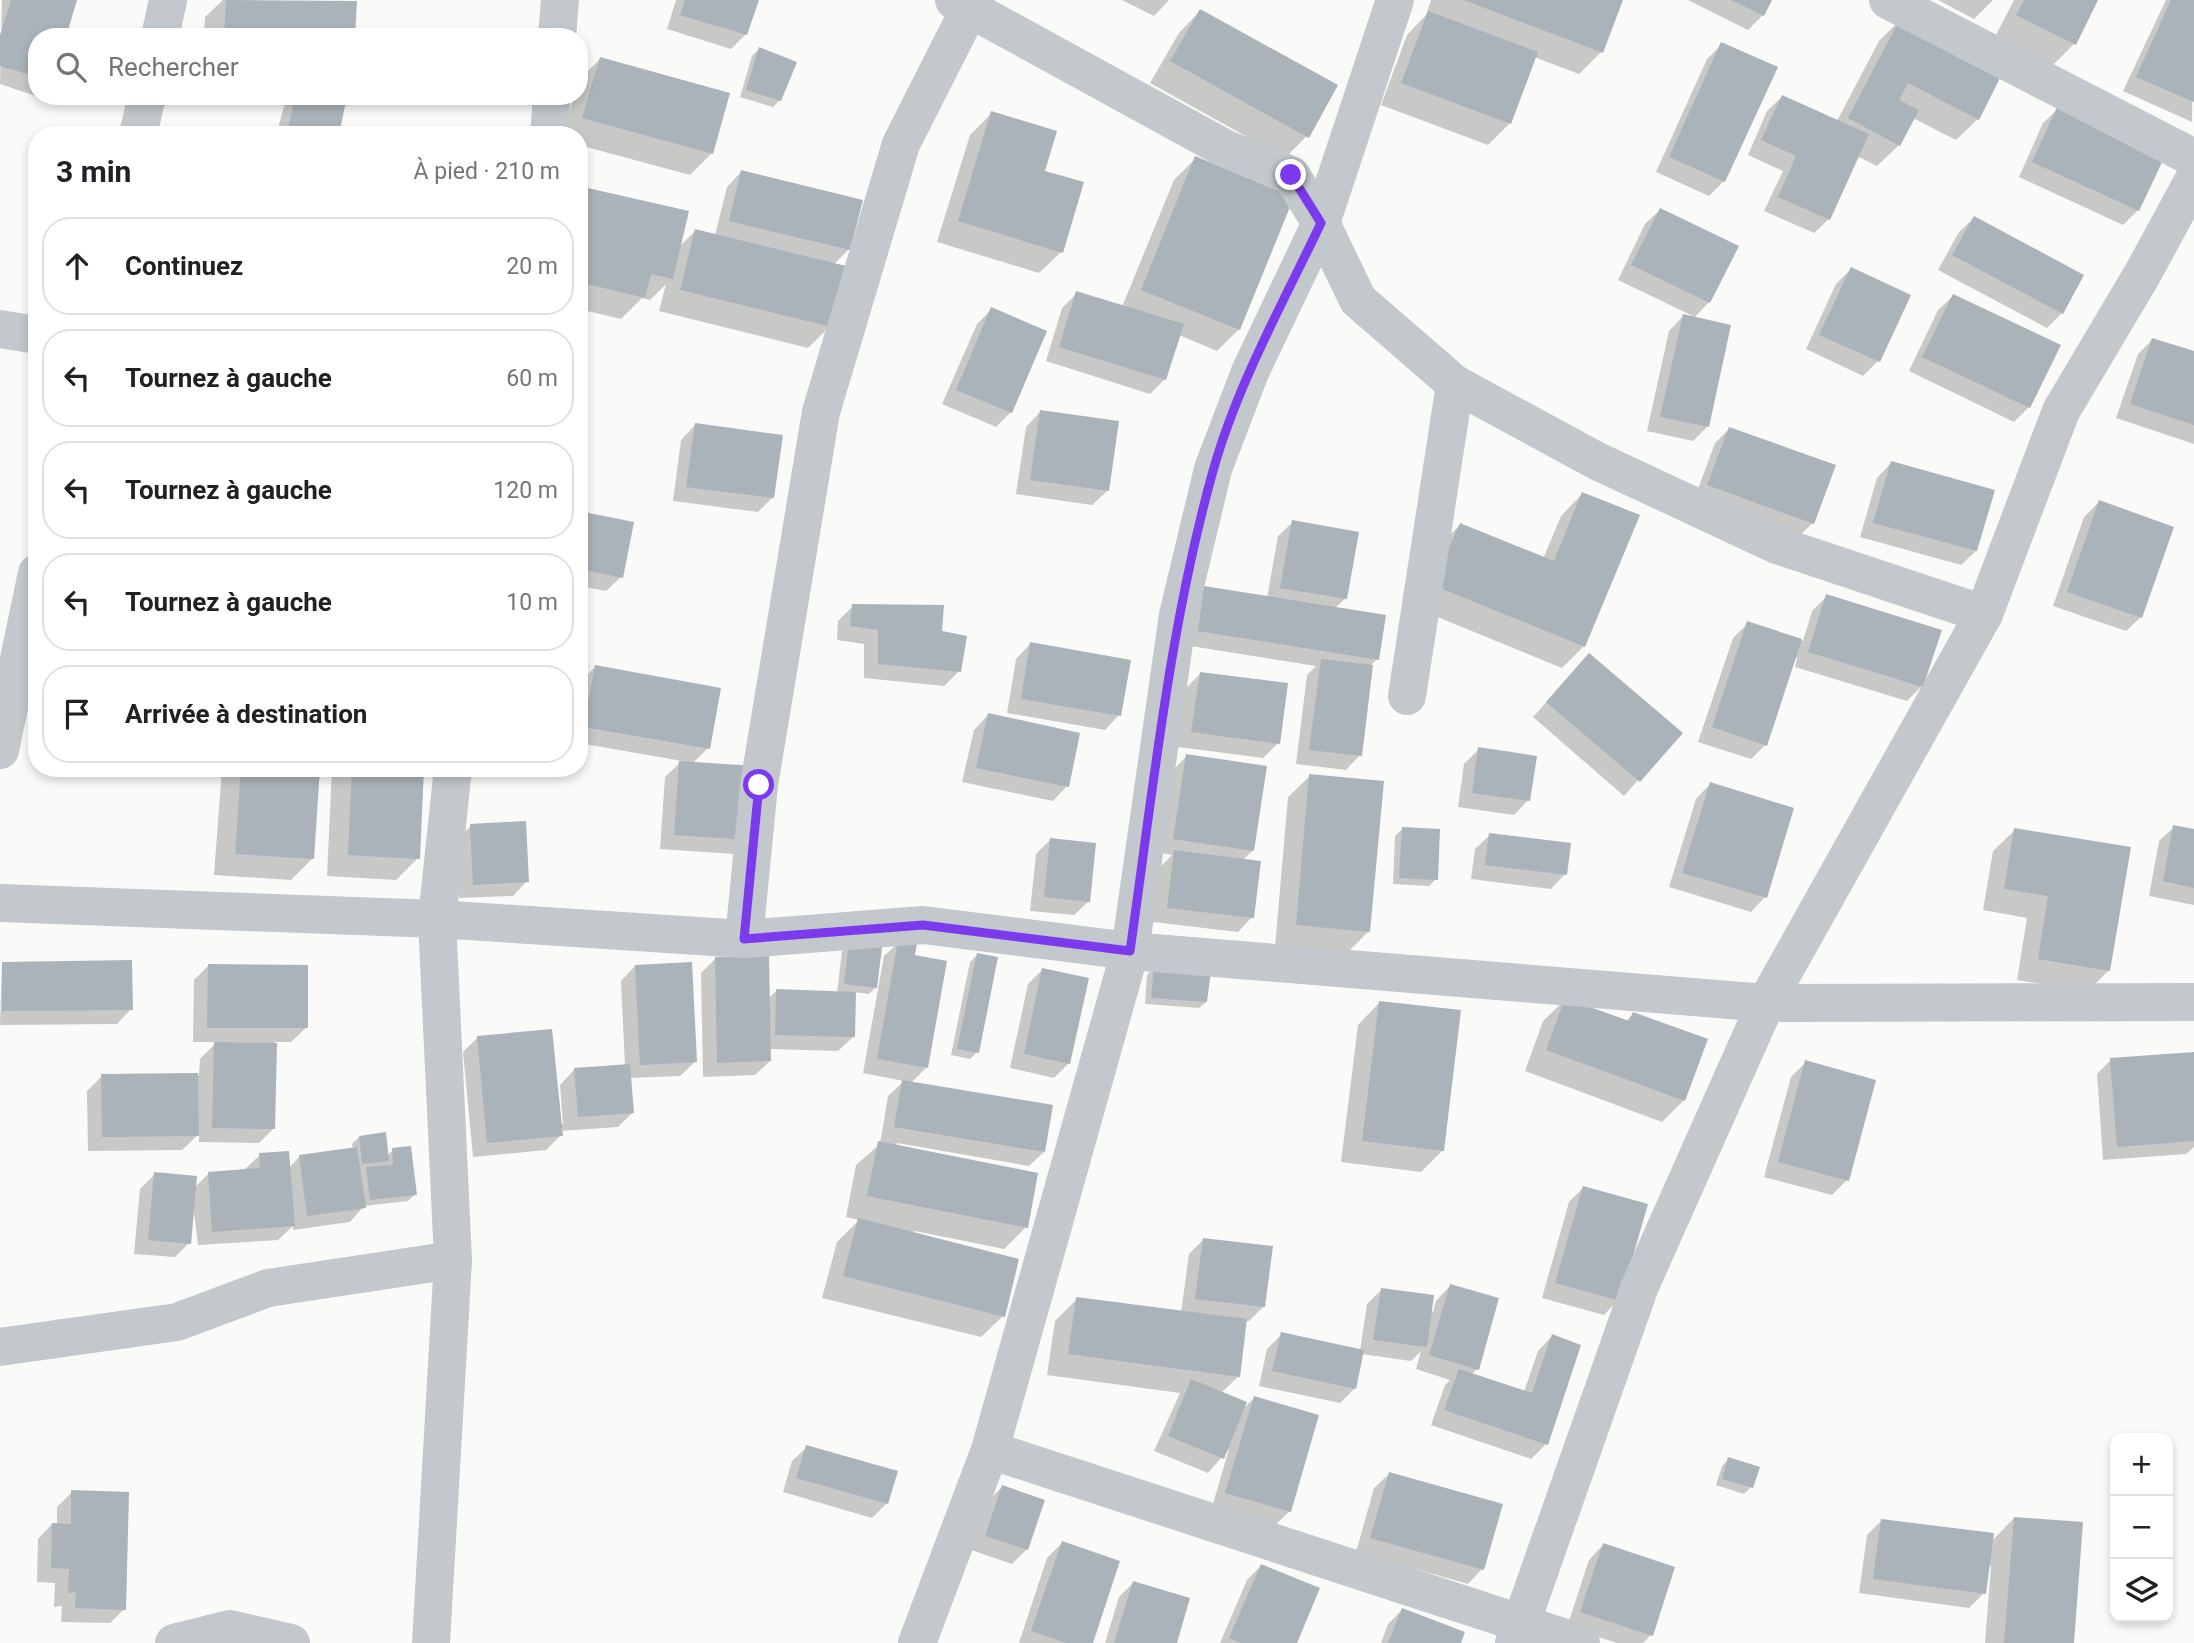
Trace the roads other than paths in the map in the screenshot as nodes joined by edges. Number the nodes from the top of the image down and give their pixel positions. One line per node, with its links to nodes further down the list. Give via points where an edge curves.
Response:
1 (168, 0): 6 (street)
2 (560, 0): 7 (street)
3 (1395, 0): 14 (street)
4 (1888, 0): 12 (street)
5 (967, 2): 14 (street, via 1224,148 1291,175); 25 (street, via 901,144 821,412 759,785)
6 (162, 28)
7 (558, 28)
8 (145, 105): 10 (street)
9 (551, 105): 11 (street)
10 (140, 126)
11 (550, 126)
12 (2194, 158)
13 (2194, 178): 18 (street, via 2061,411)
14 (1321, 223): 17 (street, via 1358,300); 26 (street, via 1250,372 1213,469 1178,615)
15 (0, 329): 16 (street)
16 (28, 334)
17 (1455, 383): 18 (street, via 1597,461 1777,545); 20 (street)
18 (1984, 614): 28 (street)
19 (28, 616): 21 (street)
20 (1407, 696)
21 (0, 750)
22 (452, 777): 24 (street)
23 (0, 903): 24 (street)
24 (437, 919): 25 (street); 29 (street)
25 (744, 939): 26 (street, via 923,925)
26 (1130, 951): 28 (street); 31 (street)
27 (2194, 1002): 28 (street)
28 (1766, 1003): 32 (street, via 1640,1286)
29 (453, 1260): 30 (street, via 268,1288 177,1322); 36 (street)
30 (1, 1338)
31 (989, 1451): 32 (street); 37 (street)
32 (1518, 1634): 38 (street)
33 (233, 1636): 34 (street); 35 (street)
34 (174, 1643)
35 (291, 1643)
36 (431, 1643)
37 (917, 1643)
38 (1581, 1643)

